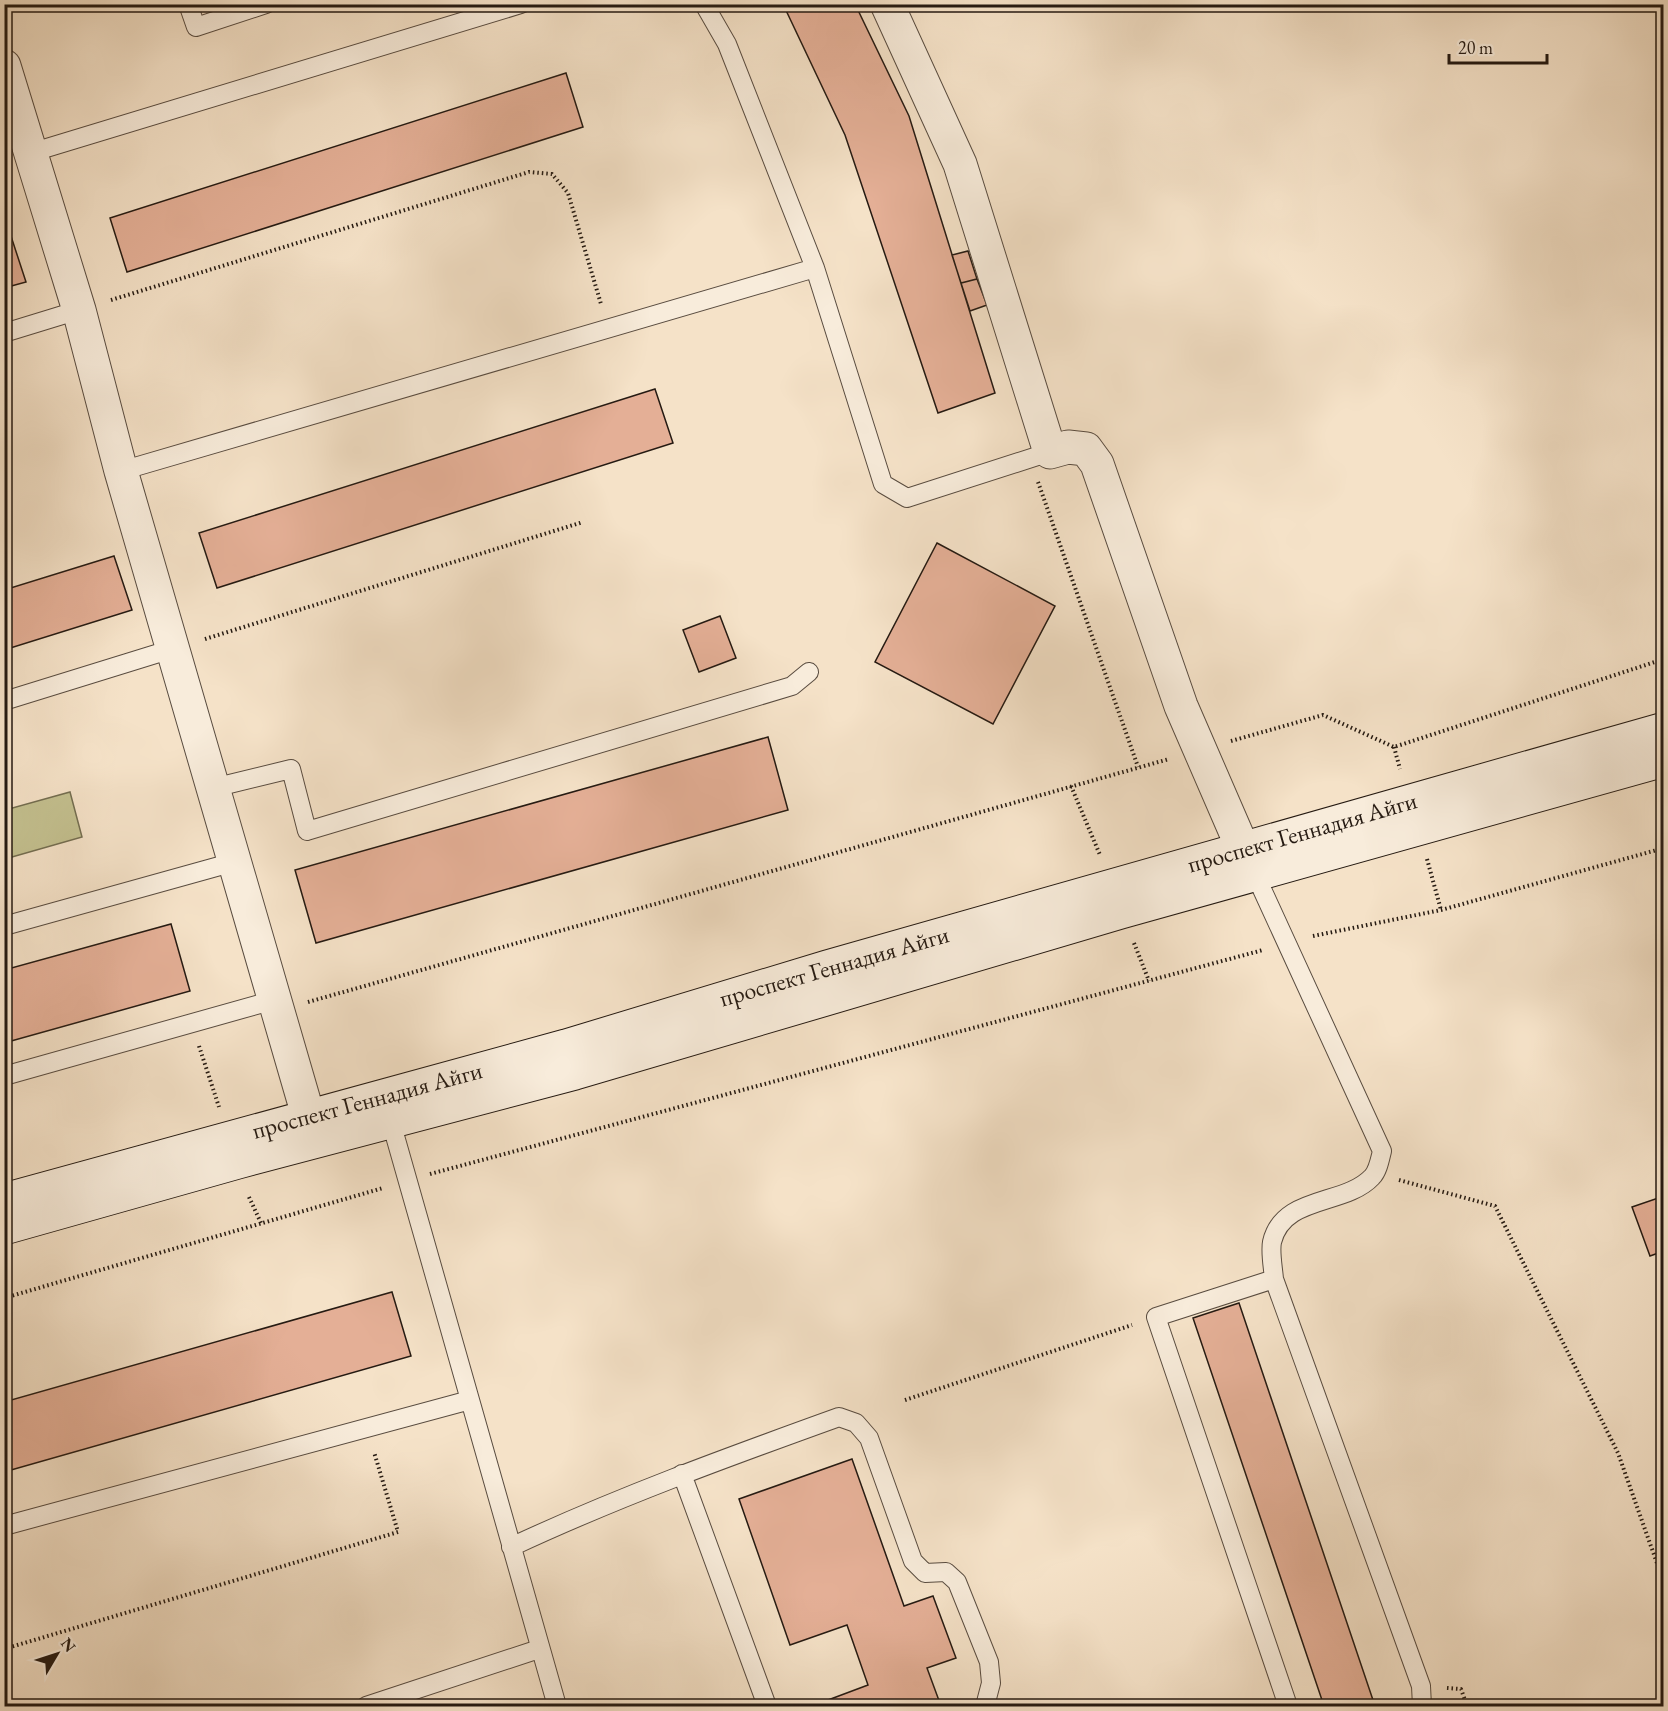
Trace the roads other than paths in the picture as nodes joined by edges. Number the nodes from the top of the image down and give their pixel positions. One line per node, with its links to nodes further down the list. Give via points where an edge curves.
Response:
1 (188, 4): 2 (lane, via 195,27)
2 (266, 4)
3 (521, 4): 7 (lane)
4 (704, 4): 8 (lane, via 727,44)
5 (887, 4): 11 (main road, via 960,164)
6 (4, 66): 7 (main road)
7 (30, 153): 9 (main road)
8 (815, 268): 11 (lane, via 884,484 907,498); 12 (lane)
9 (79, 310): 10 (lane); 12 (main road)
10 (4, 333)
11 (1040, 455): 20 (main road, via 1068,447 1086,449 1097,464 1180,706)
12 (121, 471): 13 (main road)
13 (172, 649): 15 (lane); 18 (main road)
14 (809, 672): 18 (lane, via 792,686 307,831 291,769)
15 (4, 701)
16 (1664, 729): 20 (main road, проспект Геннадия Айги)
17 (1664, 760): 20 (main road, проспект Геннадия Айги)
18 (213, 788): 19 (main road)
19 (234, 862): 21 (lane); 22 (main road)
20 (1249, 862): 24 (main road, проспект Геннадия Айги, via 827,967 566,1046); 25 (main road, проспект Геннадия Айги, via 1110,915 575,1073); 28 (lane, via 1382,1151 1374,1176 1353,1190 1298,1209 1281,1222 1272,1242)
21 (4, 926)
22 (287, 1003): 23 (lane); 24 (main road)
23 (4, 1076)
24 (308, 1115): 26 (main road, проспект Геннадия Айги)
25 (391, 1122): 27 (main road, проспект Геннадия Айги); 29 (lane)
26 (4, 1200)
27 (4, 1228)
28 (1274, 1278): 38 (lane, via 1156,1317); 39 (lane, via 1421,1686)
29 (470, 1400): 31 (lane); 32 (lane)
30 (682, 1474): 32 (lane); 36 (lane); 37 (lane, via 839,1417 856,1423 869,1438 913,1561 925,1573 946,1572 957,1582 989,1662 992,1683)
31 (4, 1526)
32 (511, 1547): 33 (lane)
33 (539, 1649): 34 (lane); 35 (lane)
34 (366, 1707)
35 (557, 1707)
36 (767, 1707)
37 (985, 1707)
38 (1288, 1707)
39 (1422, 1707)

